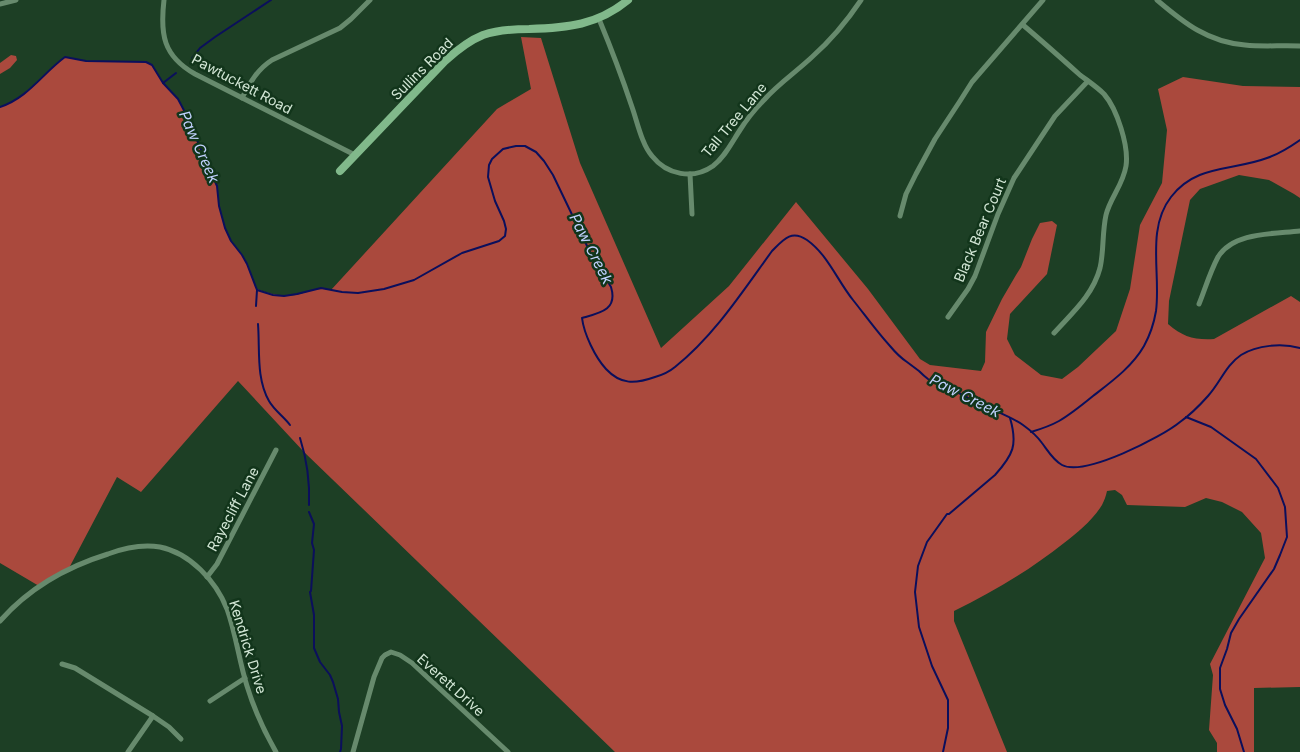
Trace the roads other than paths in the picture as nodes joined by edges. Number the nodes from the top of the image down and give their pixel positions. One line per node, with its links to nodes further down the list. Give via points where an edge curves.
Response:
1 (16, 0): 8 (street)
2 (164, 0): 13 (street, Pawtuckett Road, via 163,34 173,57 191,72)
3 (370, 0): 13 (street, via 340,28 265,65)
4 (628, 0): 9 (street, Sullins Road)
5 (861, 0): 16 (street, Tall Tree Lane, via 829,40 764,100 719,160 707,169)
6 (1043, 0): 10 (street)
7 (1157, 0): 11 (street, via 1197,31 1226,42)
8 (0, 4)
9 (598, 19): 14 (street, Sullins Road, via 558,28 504,30 472,40 445,61); 16 (street, via 649,152 665,167)
10 (1022, 25): 12 (street); 18 (street, via 972,82 945,124 906,194)
11 (1300, 46)
12 (1088, 81): 21 (street, Black Bear Court, via 1055,116 1014,178 975,276); 22 (street, via 1104,94 1116,114 1127,161 1107,213 1100,268 1094,283 1084,301)
13 (242, 98): 14 (street, Pawtuckett Road)
14 (355, 155): 15 (street, Sullins Road)
15 (340, 171)
16 (690, 174): 17 (street)
17 (692, 214)
18 (900, 216)
19 (1300, 232): 20 (street, via 1250,237 1227,246 1218,258)
20 (1199, 304)
21 (948, 317)
22 (1054, 333)
23 (276, 450): 24 (street, Rayecliff Lane, via 217,564)
24 (207, 577): 25 (street, Kendrick Drive, via 194,564 172,551 150,546 127,548 54,576 17,604); 27 (street, Kendrick Drive, via 226,608)
25 (0, 622)
26 (62, 664): 29 (street, via 82,672)
27 (245, 678): 28 (street); 32 (street, Kendrick Drive, via 260,721)
28 (210, 701)
29 (153, 716): 30 (street); 31 (street)
30 (181, 739)
31 (128, 752)
32 (276, 752)
33 (352, 752): 34 (street, Everett Drive, via 374,677 382,658 391,652 412,663)
34 (508, 752)

